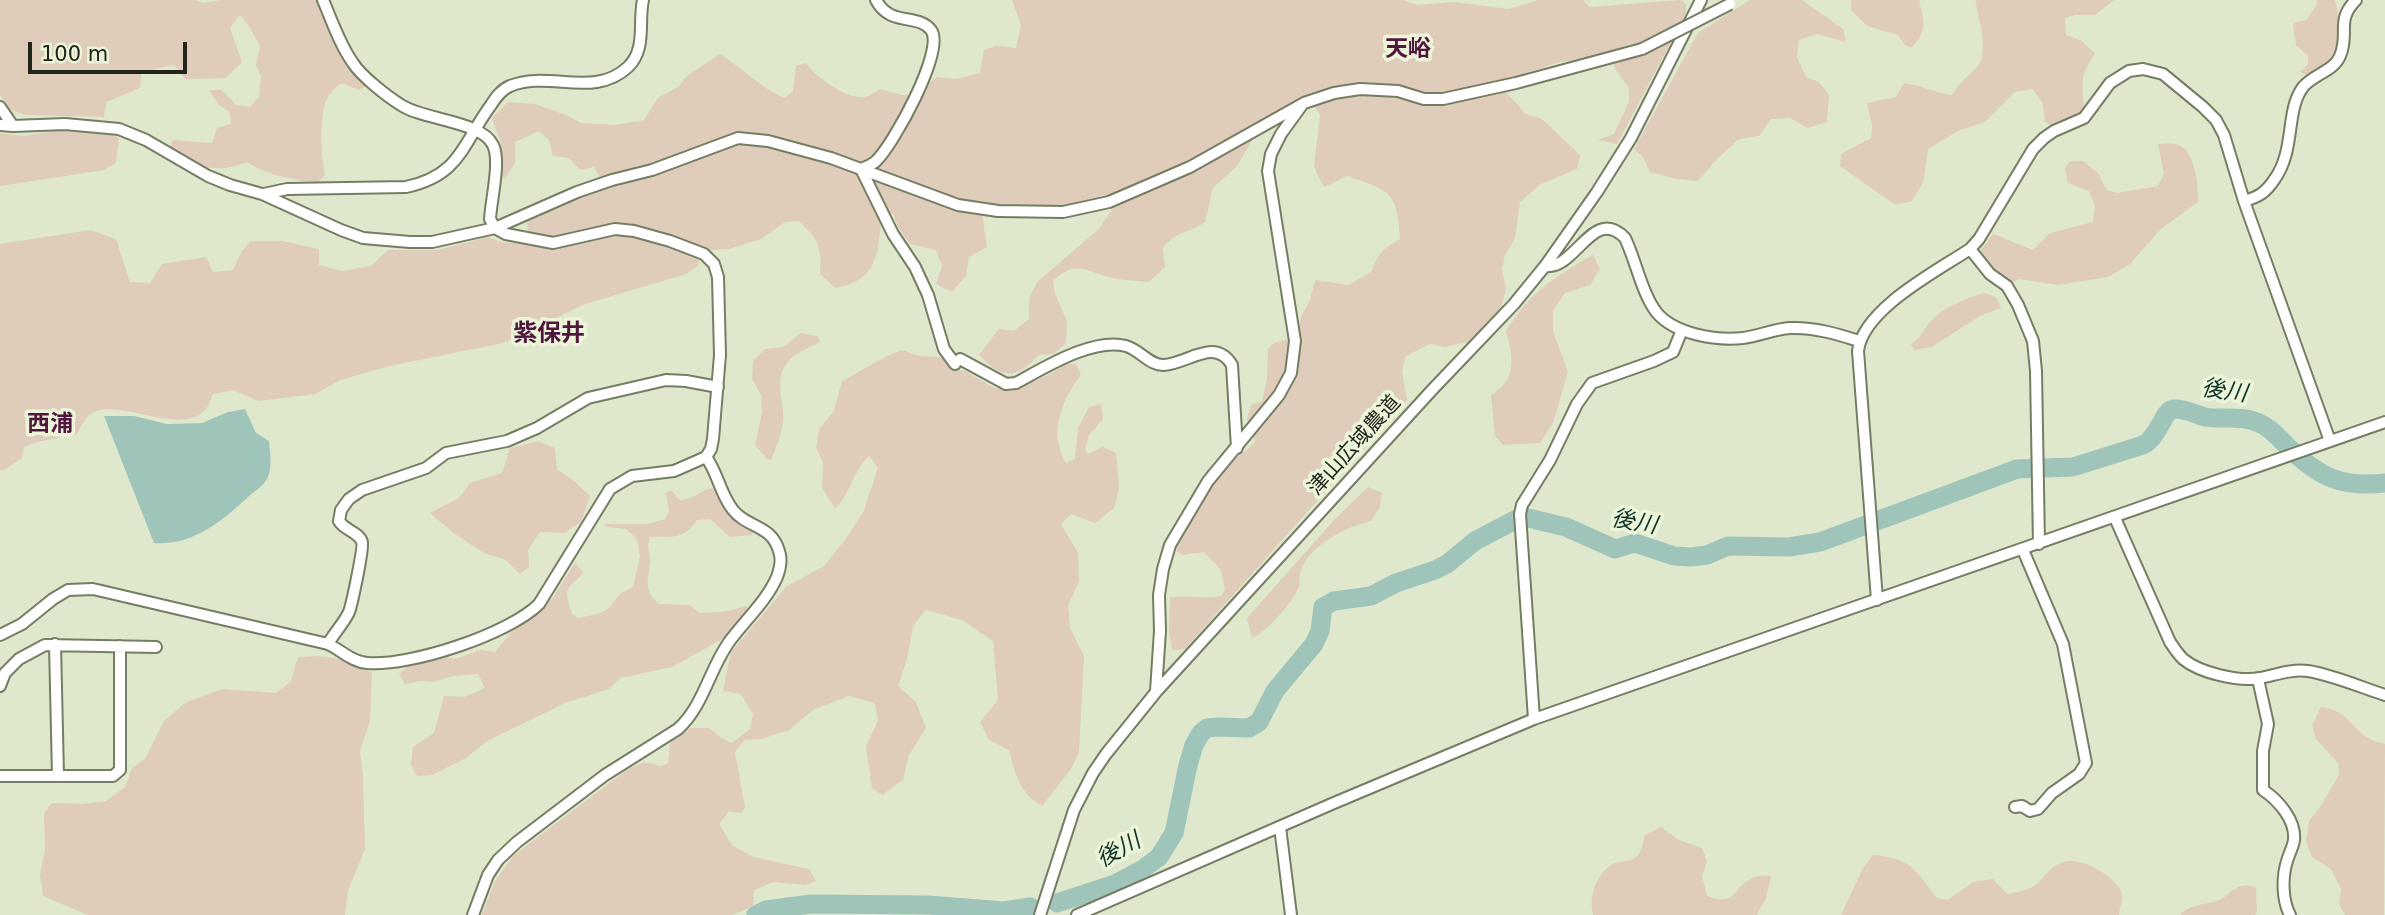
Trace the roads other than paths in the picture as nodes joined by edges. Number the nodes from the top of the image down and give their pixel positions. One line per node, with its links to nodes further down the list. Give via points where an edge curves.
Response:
1 (323, 0): 11 (street, via 362,73 411,111)
2 (643, 0): 11 (street, via 641,38 629,66 599,83 510,86 499,93)
3 (876, 0): 12 (street, via 896,18 927,25 934,43 904,120 877,161)
4 (1702, 0): 17 (street, 津山広域農道, via 1631,138)
5 (2356, 0): 14 (street, via 2344,17 2340,57 2304,87 2297,99 2287,160 2264,193)
6 (1734, 2): 7 (street, bridge, via 1642,49 1516,83 1443,99 1360,89)
7 (1304, 103): 12 (street, via 1190,167 1108,202 1063,212 958,205); 23 (street, via 1281,134 1268,171 1295,341 1294,360 1279,395)
8 (0, 107): 10 (street)
9 (0, 125): 10 (street)
10 (13, 126): 13 (street, via 65,124 119,130 146,139 230,186)
11 (475, 130): 13 (street, via 450,168 422,184); 15 (street, via 493,144 496,156 490,219)
12 (861, 169): 15 (street, via 804,150 738,138 577,192); 23 (street, via 928,295 944,349 958,361 1006,384 1080,351 1117,345 1162,365 1206,352 1221,353 1232,365)
13 (262, 194): 15 (street, via 363,238 432,242)
14 (2244, 201): 16 (street, via 2216,120 2162,74 2129,71 2110,83 2084,118 2054,131 2033,149); 22 (street)
15 (495, 228): 20 (street, via 553,243 615,229 634,231 704,254 718,277)
16 (1970, 249): 19 (street, via 1898,295); 26 (street, via 1990,274 2007,286 2033,341)
17 (1545, 266): 18 (street, via 1567,259 1591,234 1618,231 1632,252 1650,303); 36 (street, 津山広域農道)
18 (1682, 330): 19 (street, via 1741,338 1809,328); 38 (street, via 1673,352 1592,383 1522,505)
19 (1859, 341): 28 (street)
20 (719, 387): 24 (street, via 713,439); 31 (street, via 666,380 588,398 508,441 446,453 426,468 362,490 341,510 343,528 357,536 363,552 349,612)
21 (2385, 422): 22 (street)
22 (2330, 441): 25 (street)
23 (1237, 448): 36 (street, via 1208,481 1171,545 1163,569)
24 (706, 457): 31 (street, via 674,471 632,476 610,489 539,604 506,628 382,663 352,659); 43 (street, via 733,510 772,538 781,560 778,574 729,642 689,719 517,842 488,875)
25 (2115, 517): 26 (street); 34 (street, via 2180,657 2232,679)
26 (2039, 544): 27 (street)
27 (2023, 550): 28 (street); 41 (street, via 2063,644 2086,763 2038,809)
28 (1877, 600): 38 (street)
29 (0, 635): 31 (street, via 68,590 93,589)
30 (55, 644): 32 (street); 35 (street, via 19,659); 40 (street)
31 (328, 644)
32 (120, 646): 33 (street); 40 (street, via 120,770 113,776)
33 (156, 647)
34 (2258, 679): 37 (street, via 2292,670 2311,672); 47 (street, via 2268,724 2263,790 2279,803 2293,830 2283,878)
35 (0, 686)
36 (1156, 692): 44 (street, 津山広域農道, via 1093,773 1066,831)
37 (2385, 695)
38 (1534, 719): 42 (street)
39 (0, 776): 40 (street)
40 (58, 776)
41 (2015, 807)
42 (1280, 827): 45 (street); 46 (street)
43 (473, 915)
44 (1040, 915)
45 (1077, 915)
46 (1291, 915)
47 (2290, 915)

